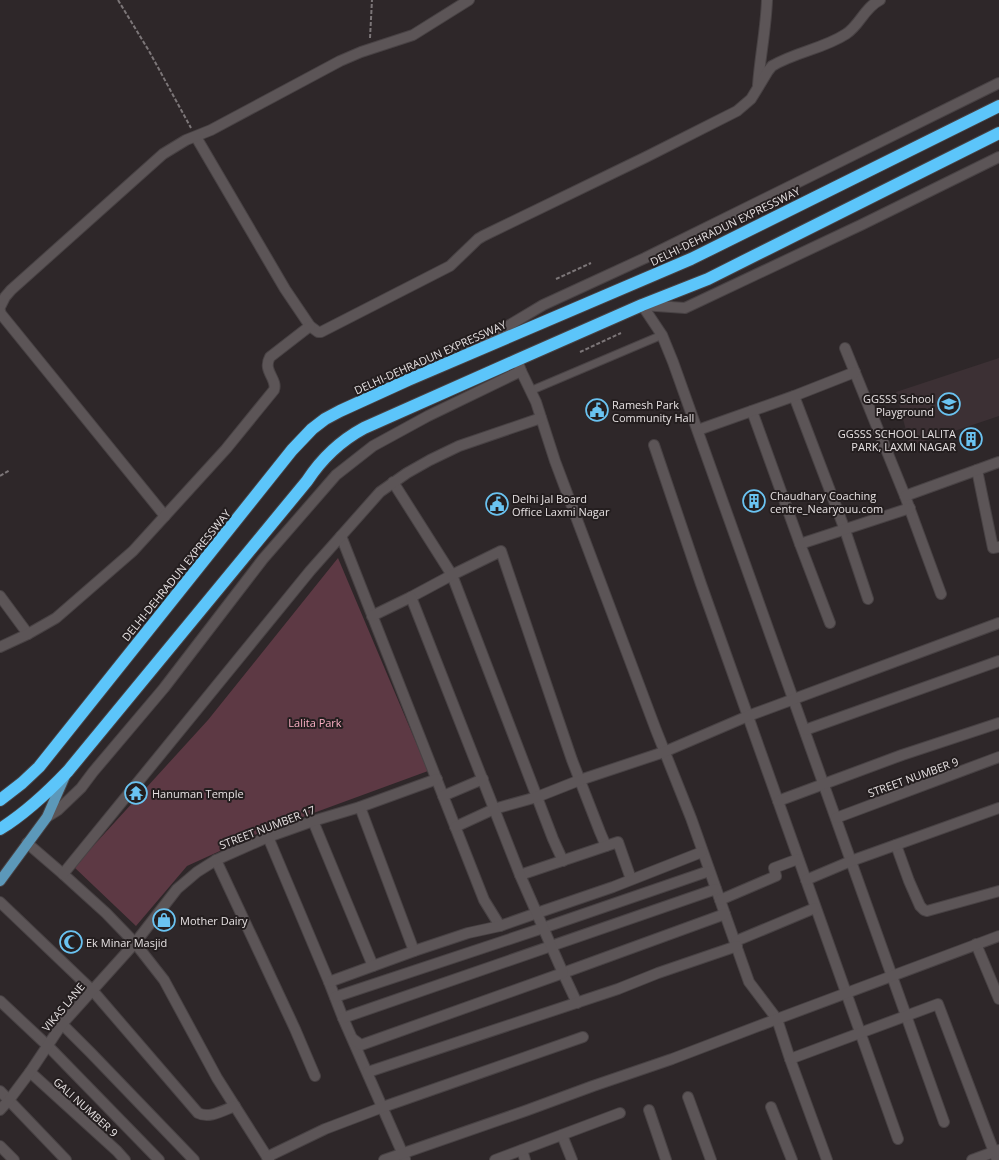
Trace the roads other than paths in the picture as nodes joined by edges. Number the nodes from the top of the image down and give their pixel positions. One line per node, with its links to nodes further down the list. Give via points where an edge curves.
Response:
1 (469, 0): 8 (street, via 413,35 340,61)
2 (767, 0): 5 (street)
3 (880, 0): 5 (street, via 870,6 847,34 772,66)
4 (999, 83): 16 (street, via 645,258 543,305)
5 (758, 88): 13 (street, via 751,99 737,111 483,236 442,271 324,331 318,332)
6 (999, 106): 16 (highway, DELHI-DEHRADUN EXPRESSWAY, via 690,259)
7 (999, 133): 10 (highway, via 708,278)
8 (196, 137): 11 (street, via 175,146 158,158 11,290); 13 (street, via 285,289)
9 (999, 157): 10 (street, via 685,308)
10 (642, 305): 14 (street); 17 (highway)
11 (0, 307)
12 (0, 311): 30 (street)
13 (310, 326): 30 (street, via 270,357 267,368 275,386 274,390 241,432)
14 (662, 335): 19 (lane); 23 (street)
15 (845, 348): 18 (street)
16 (446, 364): 52 (highway, DELHI-DEHRADUN EXPRESSWAY, via 340,411 302,439)
17 (519, 365): 19 (street); 53 (highway, via 364,428 330,452); 66 (street, via 373,446 336,475 263,559 164,688 81,788)
18 (855, 372): 20 (street); 28 (street)
19 (530, 391): 22 (street)
20 (794, 396): 21 (street); 31 (street)
21 (752, 411): 23 (street); 33 (street)
22 (541, 418): 27 (street, via 459,446); 50 (street)
23 (698, 430): 46 (street)
24 (654, 445): 47 (street)
25 (999, 462): 26 (street)
26 (977, 470): 28 (street); 34 (street, via 993,548)
27 (393, 482): 32 (street, via 380,492); 35 (street)
28 (905, 496): 29 (street)
29 (910, 508): 31 (street); 36 (street)
30 (165, 516): 43 (street, via 133,551 63,612)
31 (845, 530): 33 (street); 39 (street)
32 (341, 536): 40 (street); 81 (street)
33 (800, 544): 41 (street)
34 (999, 547)
35 (452, 574): 38 (street); 56 (street, via 501,551); 60 (street)
36 (941, 594)
37 (0, 596): 43 (street)
38 (411, 597): 40 (street); 55 (street)
39 (868, 598)
40 (372, 616): 54 (street)
41 (830, 623)
42 (999, 623): 46 (street)
43 (28, 634): 44 (street)
44 (0, 646)
45 (999, 661): 49 (street)
46 (794, 699): 47 (street); 49 (street)
47 (748, 716): 50 (street); 62 (street)
48 (999, 723): 57 (street)
49 (805, 730): 57 (street)
50 (664, 752): 56 (street); 75 (street)
51 (999, 758): 67 (street, STREET NUMBER 9)
52 (38, 767): 58 (highway); 61 (highway, DELHI-DEHRADUN EXPRESSWAY)
53 (68, 771): 66 (main road); 70 (highway, via 26,811)
54 (437, 779): 59 (street); 63 (street, STREET NUMBER 17)
55 (483, 779): 59 (street); 65 (street)
56 (580, 780): 60 (street); 74 (street)
57 (824, 784): 62 (street); 67 (street)
58 (0, 791)
59 (443, 796): 69 (street)
60 (537, 796): 65 (street); 78 (street)
61 (0, 800)
62 (778, 801): 76 (street)
63 (360, 807): 68 (street, STREET NUMBER 17); 100 (street)
64 (999, 808): 73 (street)
65 (494, 809): 69 (street); 82 (street)
66 (47, 817): 72 (main road)
67 (836, 818): 79 (street)
68 (313, 821): 71 (street, STREET NUMBER 17); 101 (street)
69 (455, 827): 93 (street, via 484,900)
70 (0, 829)
71 (268, 837): 77 (street, STREET NUMBER 17); 104 (street)
72 (27, 843): 81 (street); 85 (main road)
73 (896, 845): 79 (street); 87 (street, via 909,881 924,910)
74 (606, 846): 78 (street); 83 (street, via 618,842)
75 (702, 852): 80 (street); 83 (street)
76 (798, 859): 84 (street); 88 (street, via 774,868 776,876)
77 (216, 860): 96 (street, STREET NUMBER 17, via 177,889); 122 (street)
78 (563, 861): 82 (street)
79 (851, 861): 84 (street); 103 (street)
80 (709, 871): 86 (street); 94 (street)
81 (63, 874): 96 (street)
82 (520, 875): 91 (street)
83 (631, 880): 91 (street)
84 (806, 880): 90 (street)
85 (0, 881)
86 (716, 889): 88 (street); 99 (street)
87 (999, 891)
88 (720, 900): 92 (street)
89 (0, 902): 105 (street)
90 (816, 908): 97 (street); 106 (street)
91 (537, 913): 93 (street); 94 (street)
92 (725, 914): 97 (street); 102 (street)
93 (500, 926): 100 (street, via 468,933)
94 (543, 928): 99 (street); 107 (street)
95 (999, 936): 98 (street)
96 (135, 943): 105 (street, VIKAS LANE); 126 (street, via 164,980)
97 (736, 944): 110 (street); 113 (street, via 749,982)
98 (976, 944): 103 (street); 108 (street)
99 (552, 946): 102 (street); 112 (street)
100 (414, 951): 101 (street)
101 (373, 966): 104 (street)
102 (563, 973): 110 (street); 117 (street, via 361,1045)
103 (892, 976): 106 (street); 111 (street)
104 (329, 982): 107 (street)
105 (93, 991): 114 (street, VIKAS LANE); 126 (street, via 198,1113 208,1116)
106 (846, 994): 113 (street); 115 (street)
107 (335, 997): 112 (street)
108 (999, 999)
109 (0, 1001): 118 (street)
110 (577, 1003): 121 (street)
111 (907, 1016): 115 (street); 132 (street); 137 (street, via 938,1004)
112 (343, 1018): 117 (street)
113 (777, 1019): 119 (street); 138 (street)
114 (62, 1024): 118 (street, VIKAS LANE); 144 (street)
115 (860, 1034): 119 (street); 134 (street)
116 (584, 1037): 127 (street)
117 (352, 1039): 121 (street)
118 (48, 1046): 120 (street, VIKAS LANE); 143 (street)
119 (790, 1059): 152 (street)
120 (30, 1072): 125 (street, VIKAS LANE); 142 (street, GALI NUMBER 9)
121 (368, 1072): 127 (street)
122 (315, 1076)
123 (0, 1091): 125 (street)
124 (688, 1097): 150 (street)
125 (9, 1100): 129 (street, VIKAS LANE); 141 (street)
126 (235, 1106): 139 (street)
127 (383, 1107): 138 (street); 139 (street, via 325,1129)
128 (771, 1107): 151 (street)
129 (0, 1110)
130 (649, 1110): 149 (street)
131 (620, 1113): 133 (street)
132 (944, 1122)
133 (562, 1135): 136 (street); 148 (street)
134 (898, 1140)
135 (0, 1146): 140 (street)
136 (522, 1150): 146 (street); 147 (street)
137 (996, 1154): 153 (street)
138 (404, 1157): 145 (street)
139 (268, 1158)
140 (14, 1160)
141 (66, 1160)
142 (125, 1160)
143 (159, 1160)
144 (194, 1160)
145 (384, 1160)
146 (495, 1160)
147 (526, 1160)
148 (572, 1160)
149 (666, 1160)
150 (711, 1160)
151 (792, 1160)
152 (827, 1160)
153 (972, 1160)

